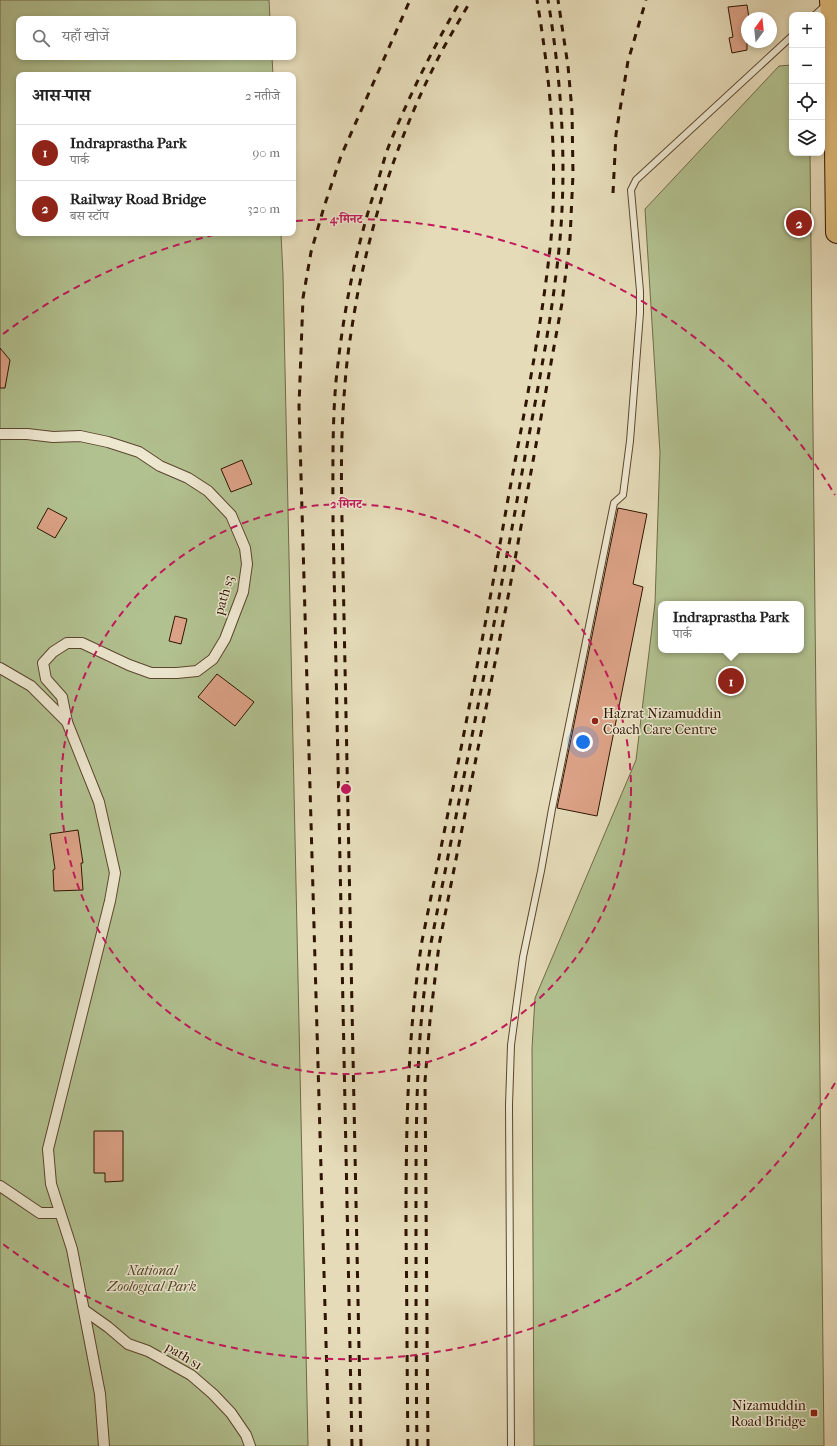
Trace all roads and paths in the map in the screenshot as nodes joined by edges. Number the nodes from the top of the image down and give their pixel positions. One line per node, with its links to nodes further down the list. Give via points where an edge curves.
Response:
1 (831, 0): 2 (lane); 4 (highway)
2 (818, 12)
3 (789, 39): 13 (lane, via 636,180 631,190 640,313 623,495 614,503 523,958 511,1045)
4 (837, 232)
5 (0, 434): 7 (street, path s3, via 80,436 138,452 208,491 231,515 245,548 243,592 230,626 213,659 197,671 151,673 82,644 67,643 53,652 43,663 46,679 62,697)
6 (0, 668): 7 (street, via 31,686)
7 (66, 722): 9 (street, via 99,802 115,873 48,1149 51,1184)
8 (0, 1186): 9 (street, via 40,1213)
9 (60, 1213): 10 (street, via 72,1249)
10 (84, 1310): 11 (street, via 100,1394); 12 (street, path s1, via 128,1344 148,1351 191,1375 231,1413 246,1435)
11 (104, 1446)
12 (250, 1446)
13 (511, 1446)

